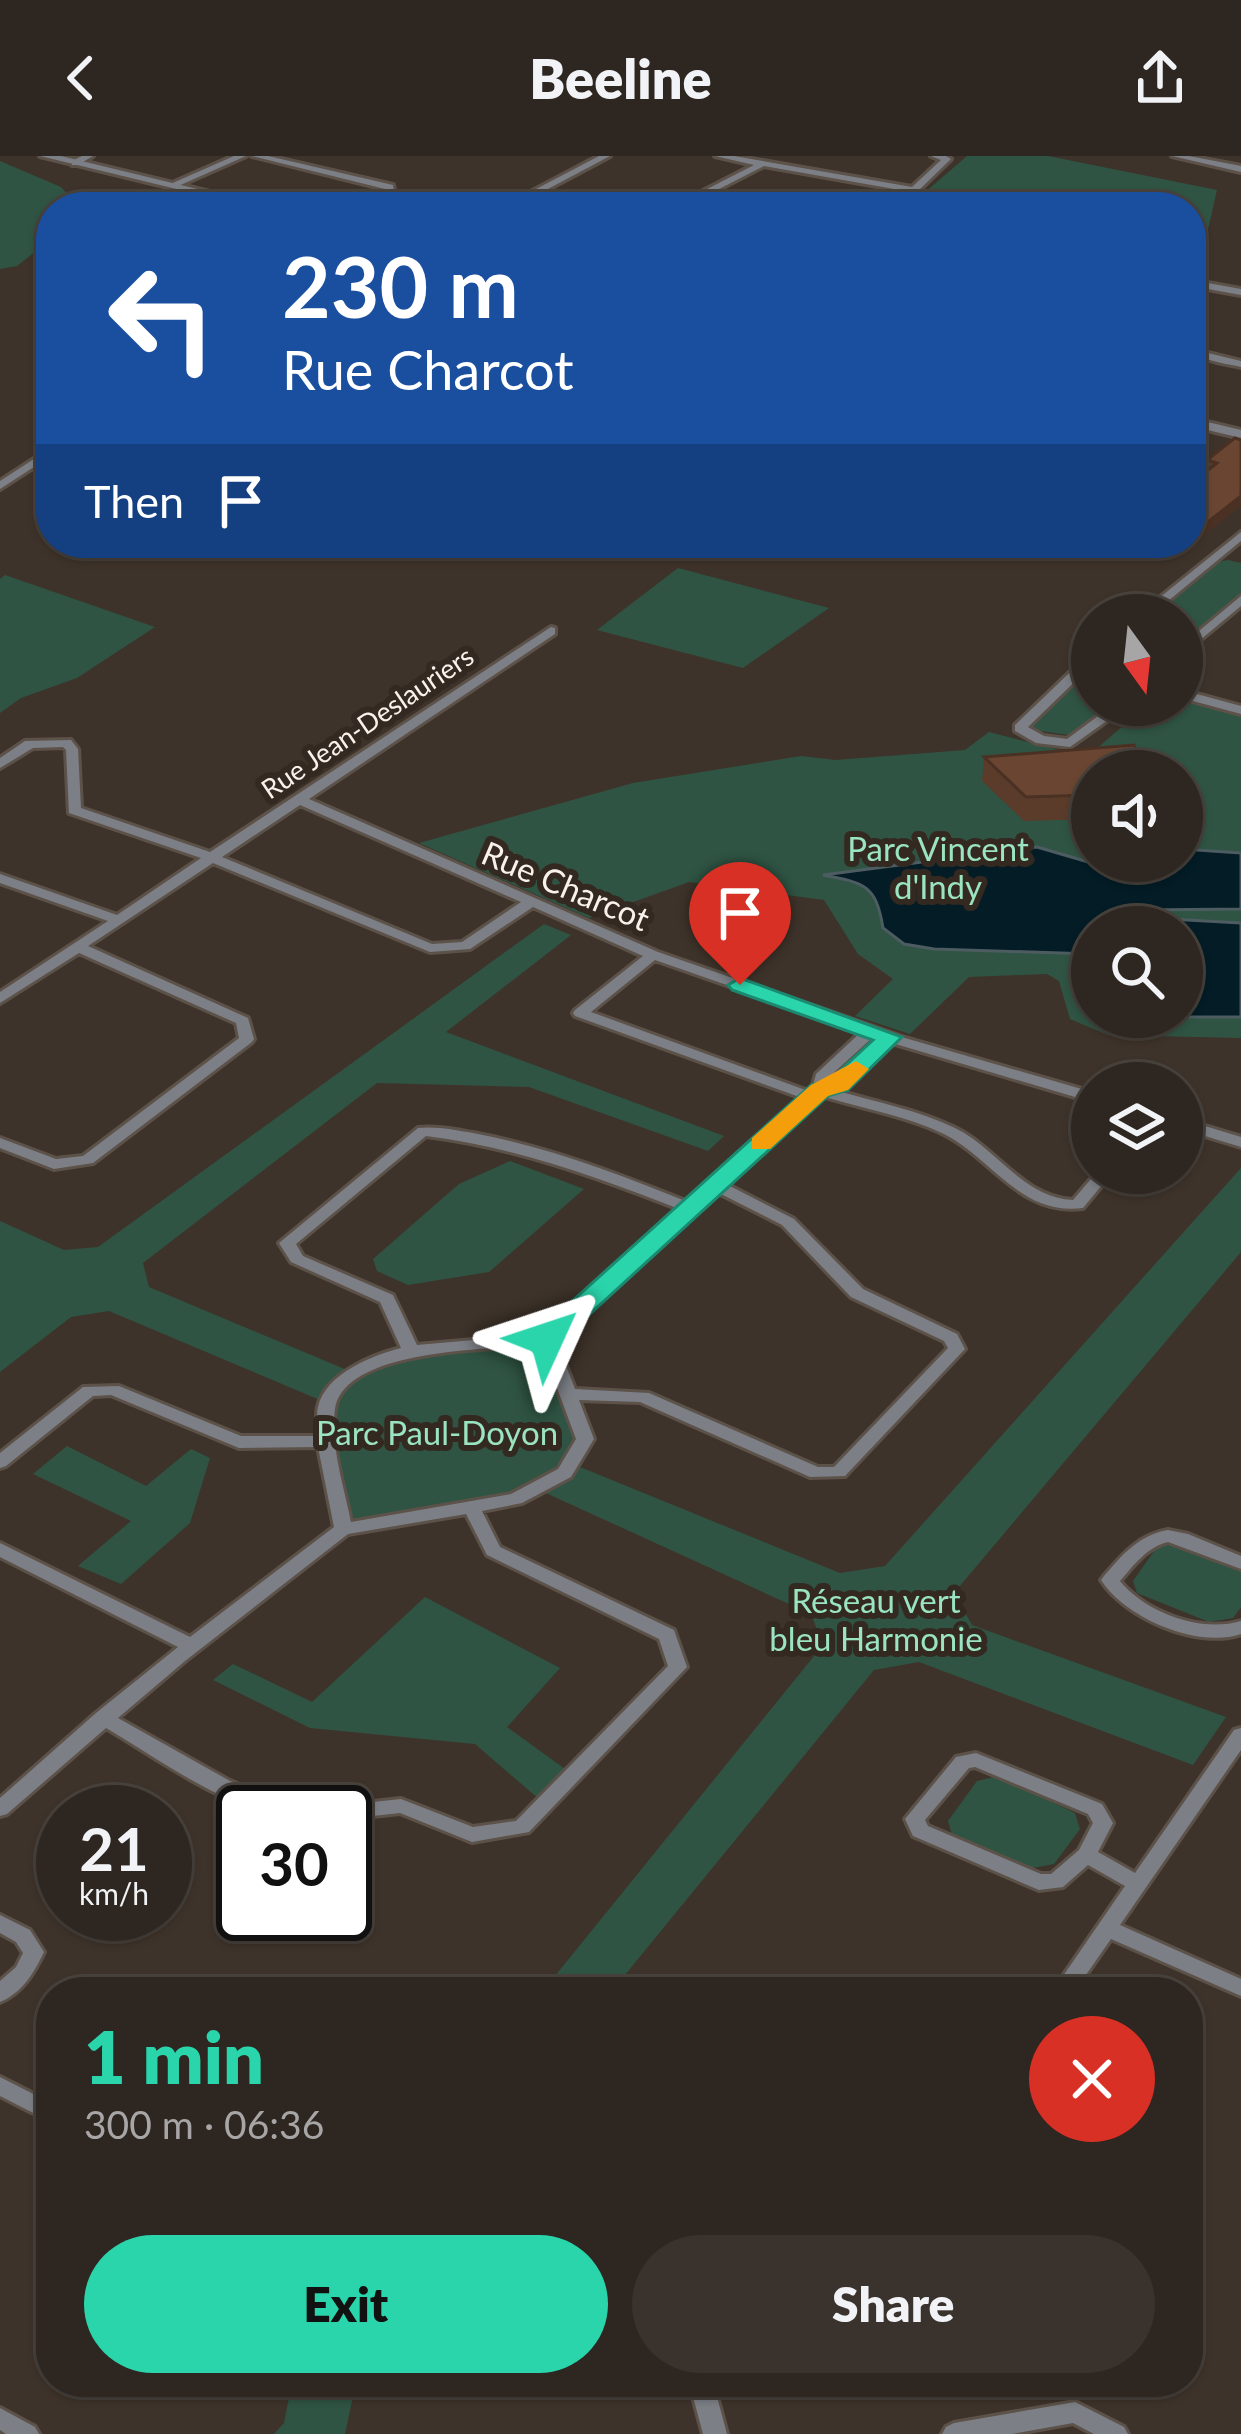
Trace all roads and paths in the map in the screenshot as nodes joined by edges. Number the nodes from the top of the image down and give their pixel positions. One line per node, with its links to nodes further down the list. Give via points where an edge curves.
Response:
1 (46, 156): 9 (street)
2 (89, 156): 9 (street)
3 (242, 156): 12 (street)
4 (256, 156): 15 (street)
5 (606, 156): 16 (street)
6 (719, 156): 10 (street)
7 (934, 156): 13 (street, via 947,159)
8 (1176, 156): 11 (street)
9 (76, 163): 12 (street)
10 (760, 165): 13 (street); 17 (street)
11 (1241, 169)
12 (173, 185): 14 (street)
13 (914, 190)
14 (203, 192)
15 (394, 192)
16 (536, 192)
17 (707, 192)
18 (1206, 286): 19 (street)
19 (1241, 292)
20 (1206, 355): 21 (street)
21 (1241, 364)
22 (1206, 426): 23 (street)
23 (1241, 434)
24 (36, 461): 25 (street)
25 (0, 486)
26 (1241, 535): 27 (street)
27 (1169, 594)
28 (1241, 600): 30 (street)
29 (551, 631): 36 (street, Rue Jean-Deslauriers)
30 (1203, 633)
31 (1071, 679): 34 (street, via 1022,721 1022,730 1070,743)
32 (1203, 700): 33 (street)
33 (1241, 710)
34 (1093, 726)
35 (0, 764): 37 (street, via 30,744 67,743 74,810)
36 (298, 800): 37 (street, Rue Jean-Deslauriers); 39 (street, Rue Charcot)
37 (213, 858): 39 (street, via 442,950 464,946); 40 (street, Rue Jean-Deslauriers)
38 (0, 878): 40 (street)
39 (528, 904): 42 (street, Rue Charcot)
40 (119, 920): 41 (street, Rue Jean-Deslauriers)
41 (78, 947): 44 (street, Rue Jean-Deslauriers); 52 (street, via 243,1021 247,1039 87,1160 54,1164)
42 (653, 955): 46 (street, Rue Charcot); 49 (street, via 580,1013)
43 (0, 978): 44 (street)
44 (20, 985): 45 (street, Rue Jean-Deslauriers)
45 (0, 999)
46 (871, 1031): 47 (street, Rue Charcot); 49 (street, via 821,1077)
47 (890, 1037): 48 (street, Rue Charcot); 49 (street, via 839,1084)
48 (1071, 1091)
49 (816, 1094): 53 (street); 54 (street, via 951,1132 1037,1200 1077,1205)
50 (1203, 1130): 51 (street)
51 (1241, 1142)
52 (0, 1143)
53 (716, 1185): 55 (street); 58 (street, via 788,1222 856,1293 957,1349 839,1472 816,1473 643,1396)
54 (1086, 1194)
55 (690, 1208): 56 (street); 57 (street, via 550,1153 424,1131 287,1243 297,1259 387,1299)
56 (547, 1339): 57 (street); 58 (street)
57 (412, 1351): 59 (street, via 380,1359 337,1388 327,1403)
58 (568, 1394): 61 (street, via 585,1439 574,1464 538,1490)
59 (326, 1441): 60 (street, via 238,1442 101,1390 89,1391); 62 (street)
60 (0, 1462)
61 (472, 1510): 62 (street); 71 (street, via 493,1551 667,1635 677,1667 522,1827 472,1835 401,1806)
62 (343, 1529): 66 (street)
63 (0, 1549): 66 (street)
64 (1241, 1562): 65 (street, via 1155,1536 1110,1580 1127,1602 1211,1635)
65 (1241, 1627)
66 (192, 1646): 67 (street)
67 (103, 1718): 69 (street); 70 (street)
68 (1238, 1746): 74 (street)
69 (228, 1785)
70 (10, 1787): 72 (street)
71 (372, 1809)
72 (0, 1810)
73 (1086, 1856): 73 (street, via 1103,1823 1095,1808 976,1760 964,1762 915,1819 920,1831 1039,1882 1056,1882); 74 (street)
74 (1138, 1884): 76 (street)
75 (0, 1923): 79 (street, via 34,1952)
76 (1107, 1928): 77 (street); 78 (street)
77 (1073, 1977)
78 (1241, 1988)
79 (0, 1994)
80 (0, 2086): 81 (street)
81 (36, 2106)
82 (704, 2397): 85 (street)
83 (0, 2418): 84 (street)
84 (27, 2434)
85 (715, 2434)
86 (955, 2434): 87 (street, via 1075,2412)
87 (1116, 2434)

